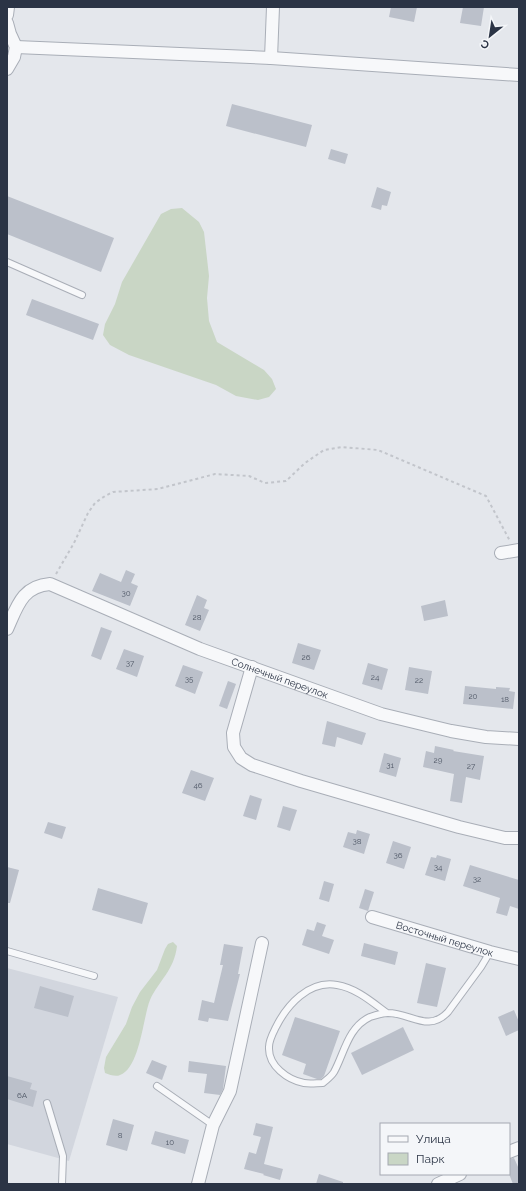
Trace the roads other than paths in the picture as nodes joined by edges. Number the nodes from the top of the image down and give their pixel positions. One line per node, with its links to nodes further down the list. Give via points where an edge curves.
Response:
1 (8, 7): 3 (street)
2 (273, 7): 6 (street)
3 (7, 15)
4 (7, 23): 5 (street)
5 (12, 53): 6 (street); 7 (street)
6 (271, 58): 8 (street)
7 (7, 69)
8 (519, 75)
9 (7, 262): 10 (lane)
10 (82, 295)
11 (517, 550): 12 (street)
12 (501, 553)
13 (7, 629): 14 (street, Солнечный переулок, via 25,593 33,587 50,584 200,649)
14 (252, 667): 15 (street, Солнечный переулок, via 381,714 451,731); 16 (street, via 233,732 234,747 246,762 300,781 459,827 505,838)
15 (519, 739)
16 (519, 838)
17 (372, 916): 20 (street, Восточный переулок)
18 (262, 943): 26 (street, via 230,1091)
19 (7, 951): 22 (lane)
20 (490, 952): 21 (street, Восточный переулок); 23 (lane, via 442,1019 430,1022)
21 (519, 959)
22 (94, 976)
23 (387, 1013): 23 (lane, via 346,987 322,984 303,993 288,1007 271,1036 268,1048 271,1058 275,1066 294,1080 323,1083 333,1074 351,1034 368,1018)
24 (157, 1086): 26 (lane)
25 (47, 1103): 28 (lane, via 63,1156)
26 (213, 1125): 29 (street)
27 (458, 1175): 30 (street)
28 (62, 1184)
29 (198, 1184)
30 (438, 1184)

